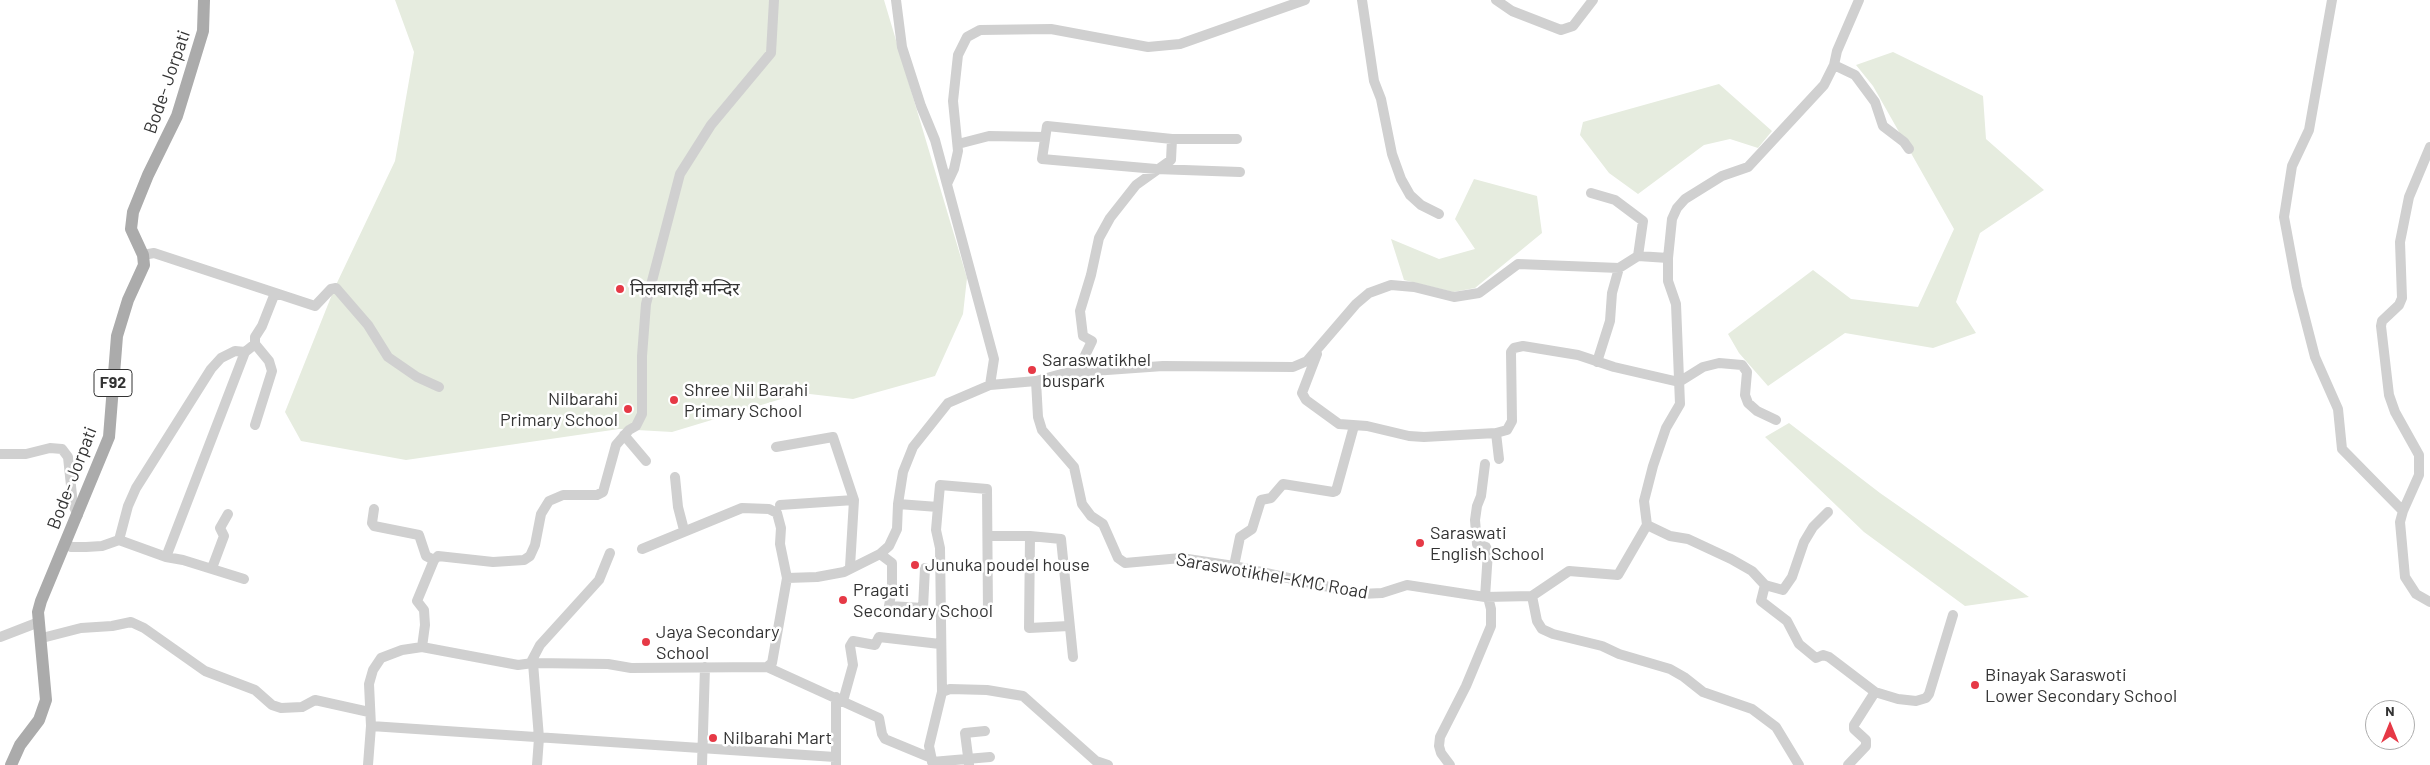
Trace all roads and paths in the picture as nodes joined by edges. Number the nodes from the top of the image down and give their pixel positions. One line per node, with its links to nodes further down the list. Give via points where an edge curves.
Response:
1 (204, 0): 22 (main road, Bode- Jorpati, via 203,31 178,116 133,212 131,229)
2 (774, 0): 40 (street, via 772,53 711,125 680,174 646,304 642,414 636,426)
3 (896, 0): 19 (street, via 902,47)
4 (1305, 0): 14 (street, via 1180,44 1148,46 1051,29 980,30 967,37 958,54 953,101)
5 (1362, 0): 21 (street, via 1374,82 1401,179 1410,195)
6 (1496, 0): 7 (street, via 1512,11 1560,30 1573,26)
7 (1593, 0)
8 (1860, 0): 10 (street)
9 (2332, 0): 52 (street, via 2309,130 2292,166 2284,217 2315,357 2338,409 2342,449)
10 (1834, 65): 16 (street, via 1855,75 1875,102 1883,126); 24 (street, via 1824,85 1748,167 1722,176 1685,199 1677,208 1672,219)
11 (1045, 137): 12 (street, via 1046,126); 14 (street, via 989,136); 17 (street, via 1042,159)
12 (1172, 139): 13 (street); 17 (street, via 1171,160)
13 (1237, 139)
14 (958, 144): 19 (street, via 954,169)
15 (2430, 147): 52 (street, via 2409,197 2400,242 2402,298 2381,326 2389,395 2419,454 2419,475)
16 (1909, 149)
17 (1156, 169): 18 (street); 31 (street, via 1136,185 1099,238 1080,311 1084,336 1092,341)
18 (1240, 172)
19 (947, 184): 34 (street, via 994,358)
20 (1591, 193): 23 (street, via 1615,200 1643,221)
21 (1439, 214)
22 (143, 255): 26 (street, via 154,253); 55 (main road, Bode- Jorpati / F92, via 142,272 128,300 117,336 109,437)
23 (1638, 256): 24 (street); 25 (street)
24 (1668, 258): 33 (street, via 1668,282 1676,304)
25 (1620, 268): 28 (street, via 1518,264 1479,293 1454,297 1414,287 1391,286 1369,293 1356,304); 30 (street, via 1612,293 1608,329)
26 (276, 293): 27 (street, via 255,337); 35 (street, via 315,306 331,289 339,289 368,325 388,358 416,377)
27 (255, 344): 29 (street); 37 (street, via 269,361 272,371)
28 (1316, 351): 31 (street, via 1308,361 1293,367 1163,366); 38 (street, via 1302,393 1314,407 1326,412 1339,424)
29 (245, 352): 60 (street, via 235,351 221,358 194,394 136,488); 65 (street)
30 (1597, 362): 33 (street); 39 (street, via 1578,355 1522,346 1514,348 1511,352 1511,426)
31 (1077, 372): 32 (street, via 1065,372)
32 (1036, 381): 34 (street); 67 (street, Saraswotikhel-KMC Road, via 1042,430 1074,467 1082,504 1103,524 1118,558 1125,563 1181,558)
33 (1679, 382): 36 (street, via 1703,367 1718,363 1742,365 1747,372 1744,395 1748,403 1756,411); 56 (street, via 1680,404 1666,428 1644,501)
34 (990, 386): 48 (street, via 948,403 932,420 913,447)
35 (439, 387)
36 (1776, 420)
37 (255, 425)
38 (1354, 426): 39 (street, via 1424,437); 67 (street, via 1336,491 1282,484 1271,498 1261,500 1252,529 1240,537)
39 (1496, 433): 43 (street)
40 (624, 436): 44 (street); 66 (street, via 616,445 603,492 597,495 563,495 549,501 541,514 530,556 524,560 493,562 438,556)
41 (776, 447): 47 (street, via 833,437)
42 (0, 454): 55 (street, via 62,449 68,457 73,505)
43 (1499, 459)
44 (646, 461)
45 (1485, 464): 75 (street, via 1475,520 1477,544 1486,547 1488,552)
46 (675, 477): 57 (street)
47 (854, 500): 49 (street); 68 (street)
48 (898, 504): 50 (street); 64 (street, via 897,529 889,546)
49 (780, 505)
50 (938, 507): 58 (street, via 940,485 988,489); 78 (street)
51 (374, 509): 66 (street, via 374,526 419,535 426,556)
52 (2403, 511): 76 (street, via 2400,522 2405,577 2416,594)
53 (1828, 512): 73 (street, via 1804,542 1792,577 1782,590)
54 (228, 514): 69 (street, via 220,528 224,536)
55 (78, 515): 61 (main road, Bode- Jorpati / F92)
56 (1647, 525): 73 (street, via 1731,559 1752,571); 74 (street, via 1618,575 1569,571)
57 (684, 530): 62 (street); 71 (street, via 742,508 769,509 777,513 781,528 780,544)
58 (989, 536): 59 (street); 78 (street, via 988,614)
59 (1030, 536): 81 (street, via 1062,539); 81 (street, via 1029,628)
60 (119, 540): 61 (street, via 102,546 71,547); 65 (street)
61 (66, 544): 80 (main road, Bode- Jorpati / F92, via 41,601)
62 (642, 548)
63 (610, 553): 87 (street, via 599,580 540,645)
64 (880, 554): 71 (street, via 844,572); 77 (street, via 892,563 892,588 886,606)
65 (166, 558): 69 (street)
66 (434, 560): 85 (street, via 417,601 424,610)
67 (1234, 566): 75 (street, Saraswotikhel-KMC Road, via 1361,594 1382,593 1407,585)
68 (850, 567)
69 (212, 568): 72 (street)
70 (924, 568): 77 (street)
71 (787, 578): 89 (street, via 772,663)
72 (244, 579)
73 (1765, 584): 91 (street, via 1762,601 1787,621 1799,644 1816,658 1829,657)
74 (1532, 596): 75 (street, Saraswotikhel-KMC Road); 108 (street, via 1542,629 1662,666 1684,677 1702,692 1752,709 1776,727)
75 (1486, 597): 107 (street, via 1491,608 1491,626 1440,737 1441,753)
76 (2430, 602)
77 (923, 608): 78 (street)
78 (939, 611): 84 (street)
79 (1954, 615): 91 (street, via 1926,698 1920,701 1898,699)
80 (39, 622): 82 (street); 83 (main road, Bode- Jorpati / F92)
81 (1070, 626): 86 (street)
82 (0, 637)
83 (42, 638): 93 (street, via 81,628 131,622 205,671 255,690 272,705 302,708 316,700); 102 (main road, Bode- Jorpati / F92, via 46,689 44,708)
84 (940, 644): 90 (street); 92 (street, via 879,637 875,645 853,641 850,646 852,672)
85 (422, 648): 87 (street, via 518,666); 93 (street, via 402,650 381,658 369,684)
86 (1073, 658)
87 (532, 663): 88 (street, via 608,664 630,668); 96 (street)
88 (706, 667): 89 (street); 97 (street)
89 (767, 667): 92 (street)
90 (942, 692): 100 (street, via 929,746); 106 (street, via 950,688 1023,696 1096,761)
91 (1875, 692): 109 (street, via 1854,725 1866,740 1866,746)
92 (840, 699): 99 (street); 100 (street, via 879,718 885,739)
93 (369, 712): 94 (street)
94 (371, 726): 96 (street); 103 (street)
95 (985, 731): 101 (street, via 965,733)
96 (539, 738): 97 (street); 104 (street)
97 (702, 749): 99 (street); 105 (street)
98 (990, 757): 101 (street)
99 (836, 761)
100 (932, 762): 101 (street)
101 (968, 762)
102 (11, 765)
103 (368, 765)
104 (537, 765)
105 (702, 765)
106 (1108, 765)
107 (1450, 765)
108 (1799, 765)
109 (1848, 765)

